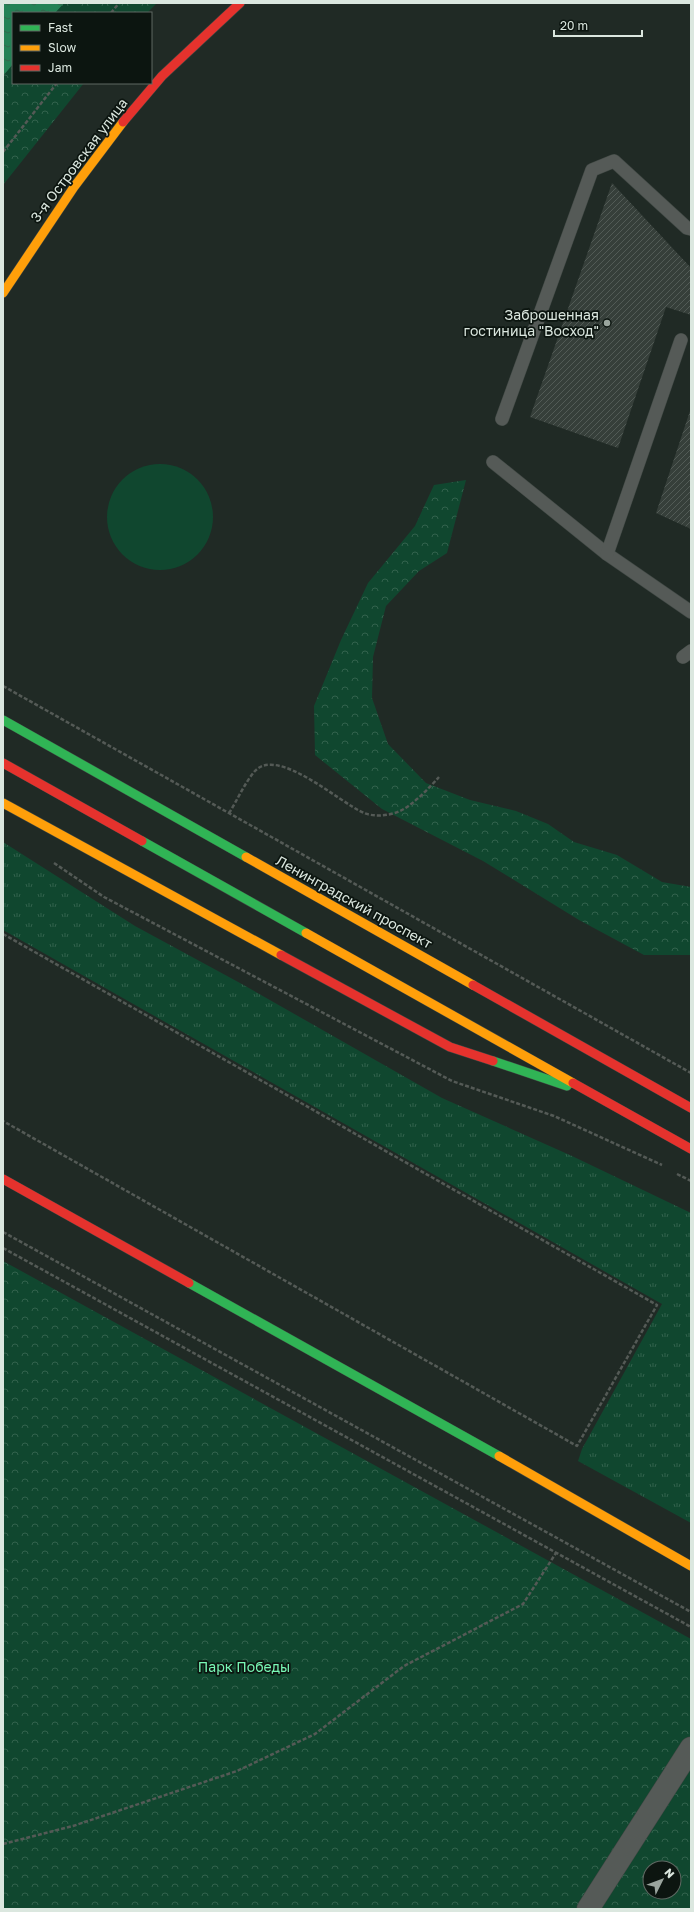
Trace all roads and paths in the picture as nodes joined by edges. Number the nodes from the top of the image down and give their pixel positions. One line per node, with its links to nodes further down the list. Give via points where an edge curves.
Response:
1 (119, 3): 3 (path)
2 (240, 3): 7 (street, 3-я Островская улица, via 153,86 118,128 50,221)
3 (112, 12)
4 (56, 84): 5 (path)
5 (3, 152)
6 (691, 229): 9 (lane, via 614,161 592,170)
7 (3, 293)
8 (681, 340): 11 (lane)
9 (502, 419)
10 (493, 462): 11 (lane)
11 (607, 554): 12 (lane)
12 (691, 612)
13 (3, 686): 18 (path)
14 (3, 720): 22 (street, Ленинградский проспект)
15 (3, 763): 21 (street)
16 (439, 777): 18 (path, via 424,793 400,811 380,816 364,813 295,771 278,765 266,766 255,770)
17 (3, 803): 21 (street, via 450,1047)
18 (229, 813): 20 (path)
19 (3, 934): 23 (path, via 657,1304 577,1446)
20 (691, 1073)
21 (595, 1095): 24 (street)
22 (691, 1108)
23 (3, 1122)
24 (691, 1149)
25 (3, 1179): 29 (street)
26 (3, 1232): 30 (path)
27 (3, 1248): 28 (path)
28 (556, 1553): 31 (path); 33 (path, via 523,1604 404,1666 315,1734 237,1771 73,1826)
29 (691, 1566)
30 (691, 1612)
31 (691, 1627)
32 (691, 1748): 34 (street)
33 (3, 1844)
34 (588, 1909)

